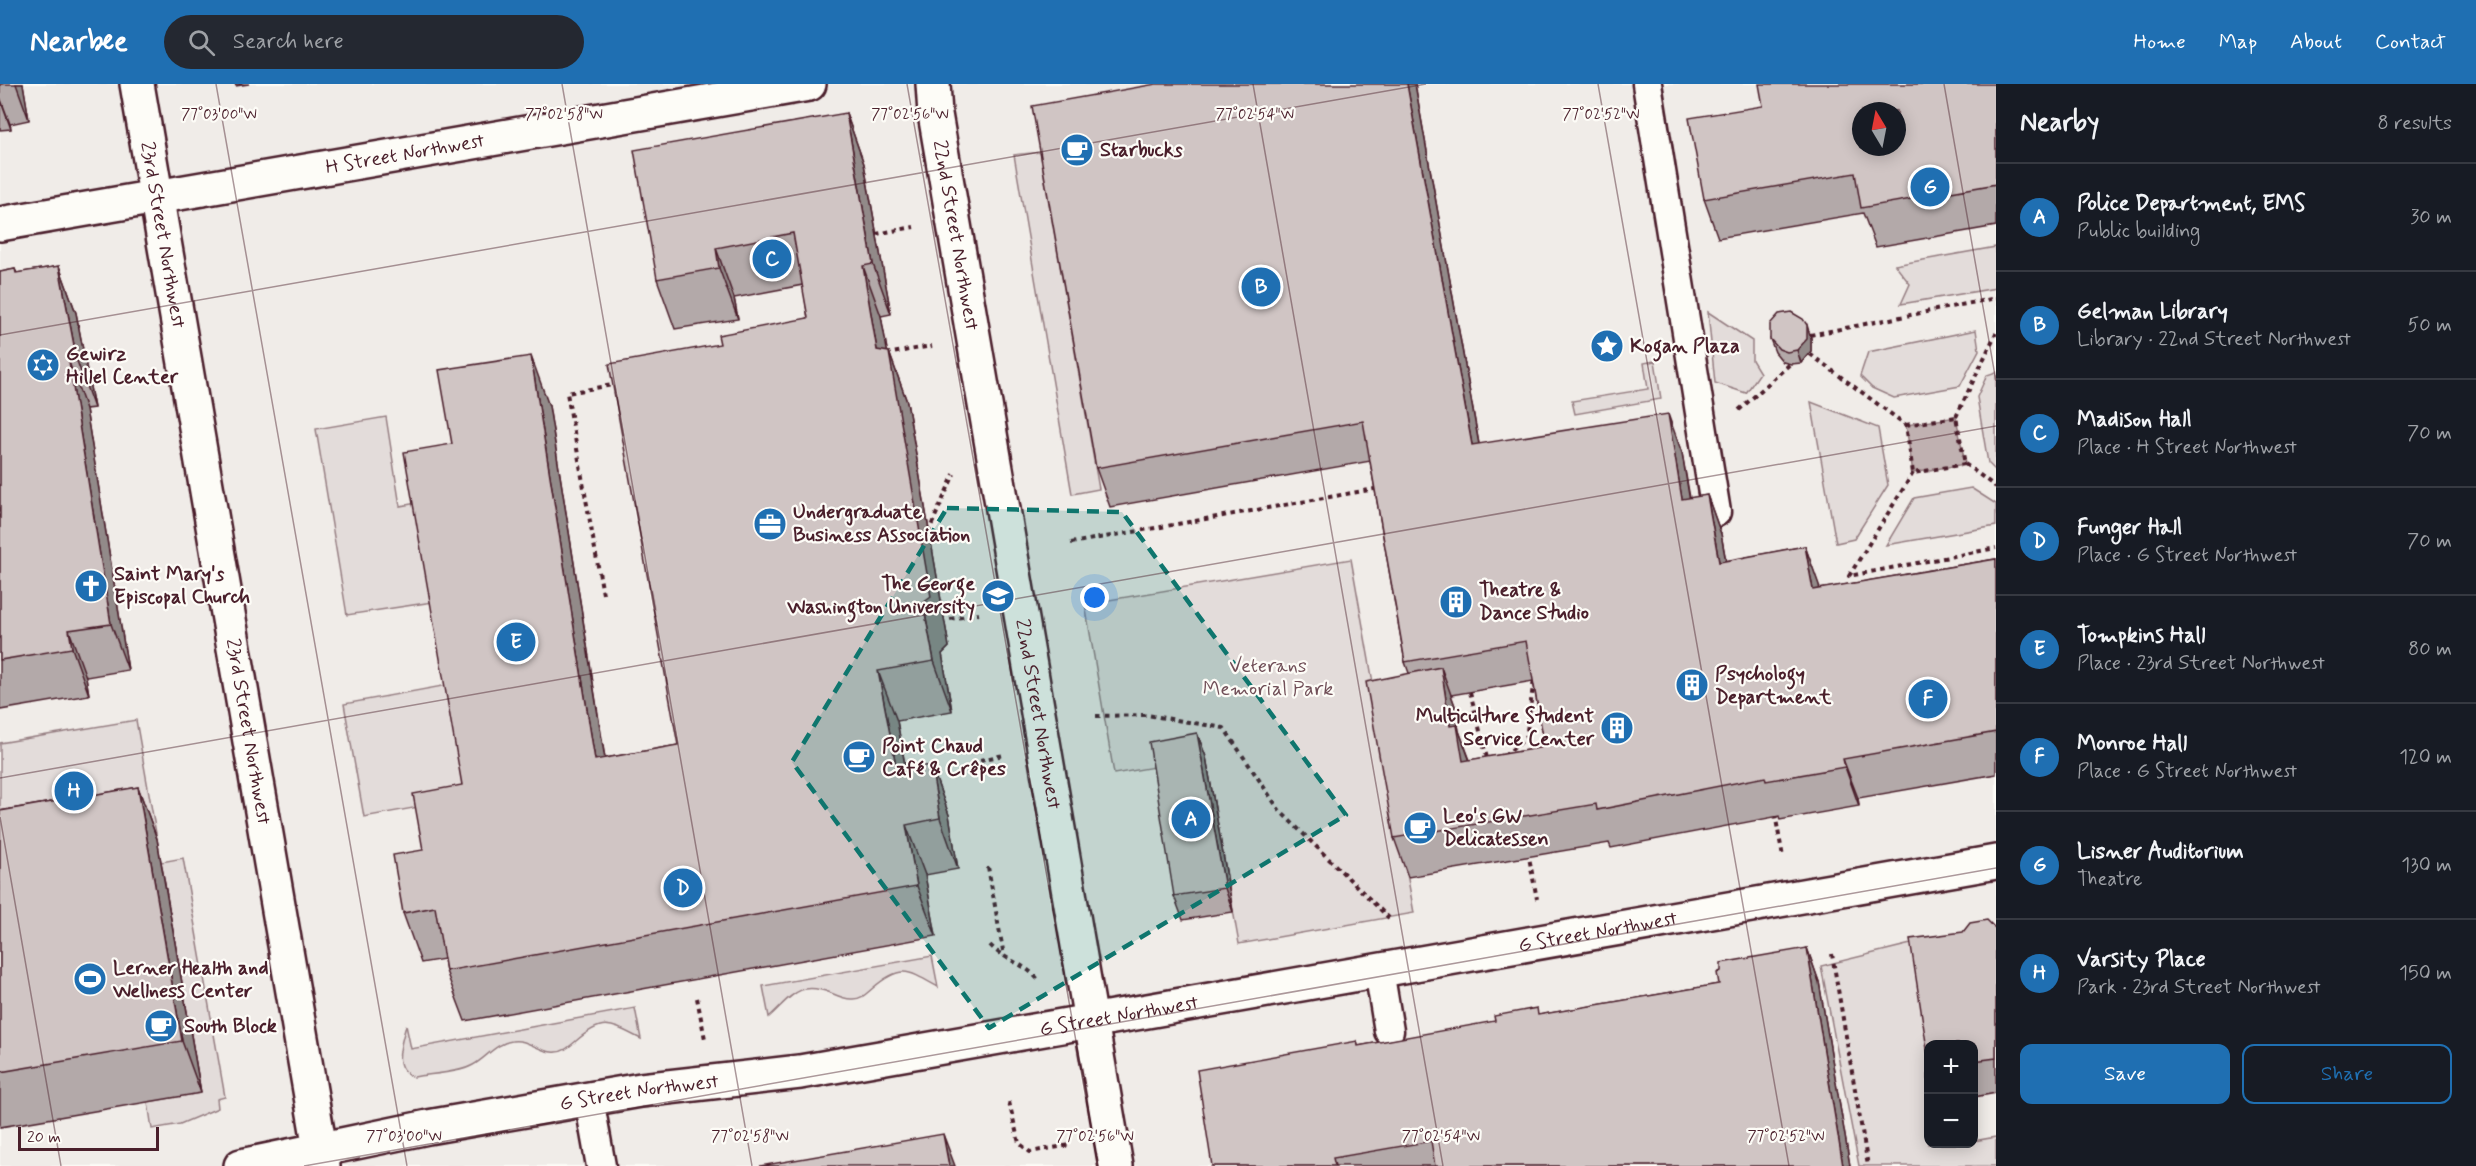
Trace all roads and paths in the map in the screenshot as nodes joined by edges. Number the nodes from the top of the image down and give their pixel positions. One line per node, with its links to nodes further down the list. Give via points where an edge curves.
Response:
1 (137, 84): 5 (street, 23rd Street Northwest)
2 (809, 84): 5 (street, H Street Northwest)
3 (933, 84): 10 (street, 22nd Street Northwest)
4 (1647, 84): 17 (lane)
5 (156, 197): 6 (street, H Street Northwest); 54 (street, 23rd Street Northwest)
6 (0, 224)
7 (1996, 298): 9 (path)
8 (1996, 333): 15 (path)
9 (1810, 335)
10 (975, 340): 12 (path); 48 (street, 22nd Street Northwest)
11 (1810, 354): 16 (path)
12 (882, 355)
13 (1790, 364): 17 (path, via 1718,428)
14 (627, 383): 27 (path, via 567,393)
15 (1956, 417): 16 (path); 18 (path)
16 (1906, 425): 20 (path)
17 (1703, 430): 23 (lane)
18 (1965, 464): 20 (path); 22 (path)
19 (955, 471): 24 (path)
20 (1913, 473): 26 (path, via 1849,576)
21 (1387, 487): 25 (path)
22 (1996, 487)
23 (1716, 512)
24 (927, 534)
25 (1071, 543)
26 (1996, 548)
27 (603, 594)
28 (985, 612): 29 (path)
29 (950, 619)
30 (1535, 669): 31 (path, via 1526,738 1489,768)
31 (1470, 692)
32 (1096, 716): 41 (path, via 1147,715 1224,728 1280,811)
33 (1010, 754): 34 (path)
34 (980, 760)
35 (1775, 811): 37 (path)
36 (1526, 842): 40 (path)
37 (1783, 857)
38 (1996, 862): 45 (street, G Street Northwest)
39 (988, 867): 44 (path)
40 (1537, 899)
41 (1389, 918)
42 (990, 945): 44 (path)
43 (1832, 954): 58 (path)
44 (1004, 956): 46 (path, via 1032,970)
45 (1379, 970): 48 (street, G Street Northwest); 49 (lane)
46 (1040, 982)
47 (697, 998): 50 (path)
48 (1092, 1021): 51 (street, G Street Northwest, via 800,1072); 57 (street, 22nd Street Northwest)
49 (1389, 1031)
50 (705, 1039)
51 (589, 1099): 54 (street, G Street Northwest, via 428,1127); 56 (lane)
52 (1009, 1102): 53 (path, via 1019,1143 1030,1152)
53 (1071, 1145)
54 (322, 1158): 55 (street, G Street Northwest)
55 (241, 1166)
56 (602, 1166)
57 (1116, 1166)
58 (1868, 1166)

